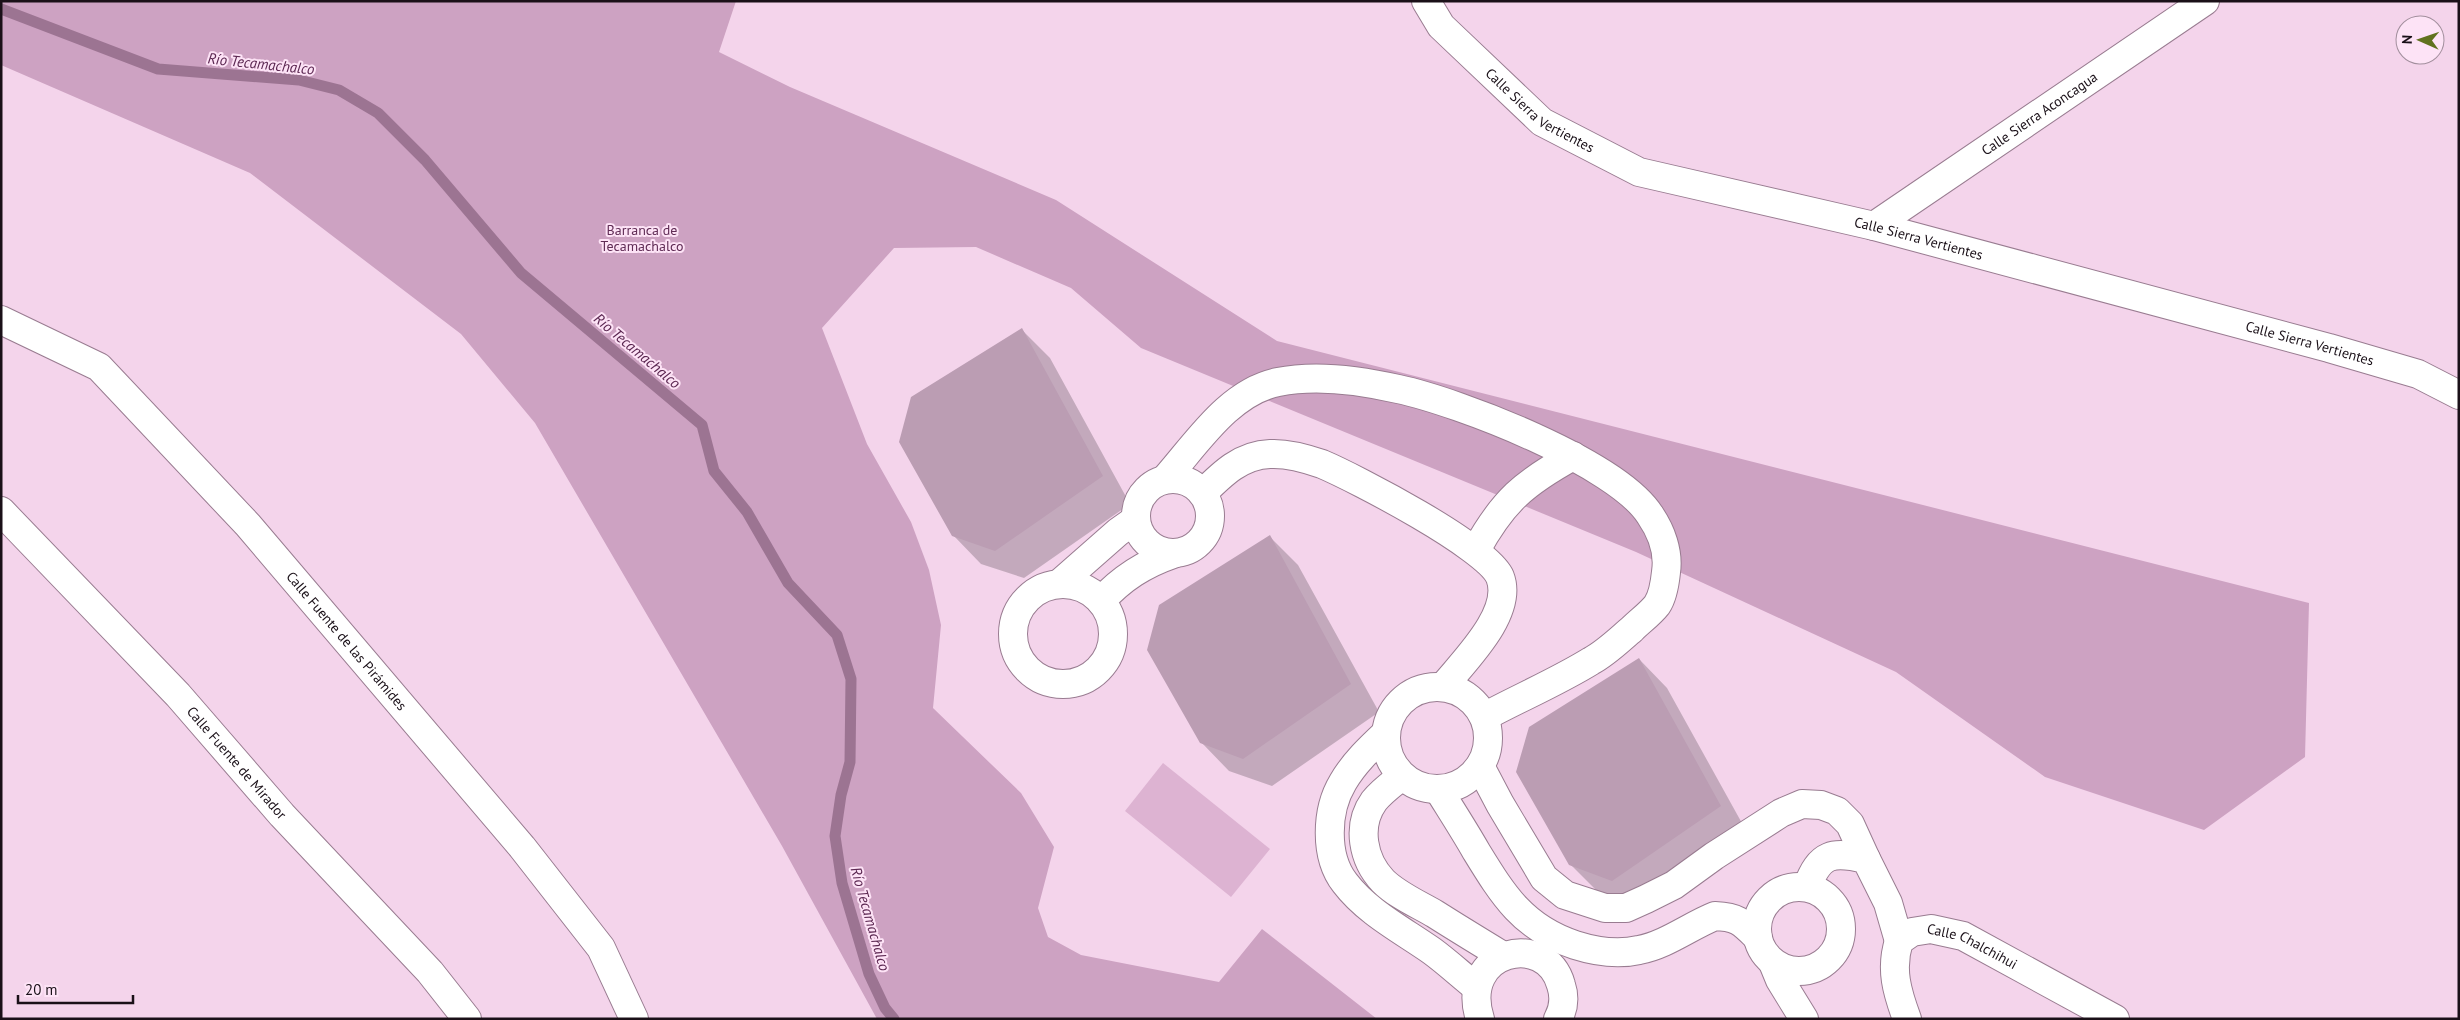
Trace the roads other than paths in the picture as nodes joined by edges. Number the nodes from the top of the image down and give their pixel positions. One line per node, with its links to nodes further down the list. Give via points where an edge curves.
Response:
1 (1426, 1): 3 (street, Calle Sierra Vertientes, via 1441,26 1542,122 1639,172)
2 (2204, 1): 3 (street, Calle Sierra Aconcagua)
3 (1874, 226): 5 (street, Calle Sierra Vertientes, via 2329,348 2418,374)
4 (1, 320): 29 (street, Calle Fuente de las Pirámides, via 99,367 248,525 522,847 601,948)
5 (2459, 396)
6 (1573, 456): 7 (street, via 1502,424 1400,389 1314,378 1278,382 1252,390 1225,411); 11 (street, via 1537,475 1512,496 1492,521); 16 (street, via 1624,488 1650,514 1664,541 1665,582 1657,604 1592,661)
7 (1166, 478): 8 (street, via 1180,478); 10 (street, via 1155,482 1140,498)
8 (1203, 493): 11 (street, via 1227,469 1249,458 1290,454 1362,483); 12 (street, via 1209,504 1209,528 1194,547)
9 (1, 511): 28 (street, Calle Fuente de Mirador, via 178,695 282,815 430,972)
10 (1136, 520): 12 (street, via 1144,539 1152,547); 13 (street)
11 (1476, 550): 15 (street, via 1500,576 1502,599 1493,625)
12 (1173, 554): 14 (street, via 1148,563 1129,575)
13 (1060, 583): 14 (street, via 1090,591); 14 (street, via 1031,595 1014,622 1016,652 1037,676 1066,684 1096,672 1112,646 1113,630)
14 (1101, 601)
15 (1443, 687): 16 (street, via 1459,691); 17 (street, via 1412,693 1399,703 1390,717)
16 (1484, 717): 18 (street, via 1488,733 1487,750)
17 (1386, 733): 19 (street, via 1387,750); 27 (street, via 1355,764 1342,783 1330,832 1332,859 1344,882 1360,900 1434,952)
18 (1480, 766): 20 (street, via 1469,778 1454,786); 21 (street, via 1544,878 1565,895 1605,908 1626,908 1654,896 1781,813 1802,804 1821,805 1837,811 1850,824)
19 (1402, 776): 20 (street, via 1415,784); 25 (street, via 1373,802 1366,818 1364,841 1370,865 1384,882 1401,894)
20 (1438, 789): 23 (street, via 1495,884 1526,917 1559,940 1608,953 1641,950 1716,916 1741,921)
21 (1866, 859): 22 (street, via 1850,856 1824,859 1815,867); 24 (street, via 1888,904)
22 (1807, 887): 23 (street, via 1790,887 1775,894 1763,906 1757,922); 26 (street, via 1822,894 1834,906 1840,922 1840,939 1833,954 1806,972 1788,970)
23 (1758, 938): 26 (street, via 1763,952)
24 (1898, 941): 33 (street, via 1894,958 1895,978); 34 (street, Calle Chalchihui, via 1912,932 1931,929 1963,936)
25 (1503, 956): 27 (street, via 1486,968); 31 (street, via 1519,953 1536,956 1550,966 1560,980 1564,996)
26 (1773, 963): 32 (street)
27 (1476, 987): 30 (street, via 1475,1004)
28 (467, 1019)
29 (634, 1019)
30 (1480, 1019)
31 (1558, 1019)
32 (1804, 1019)
33 (1907, 1019)
34 (2115, 1019)

